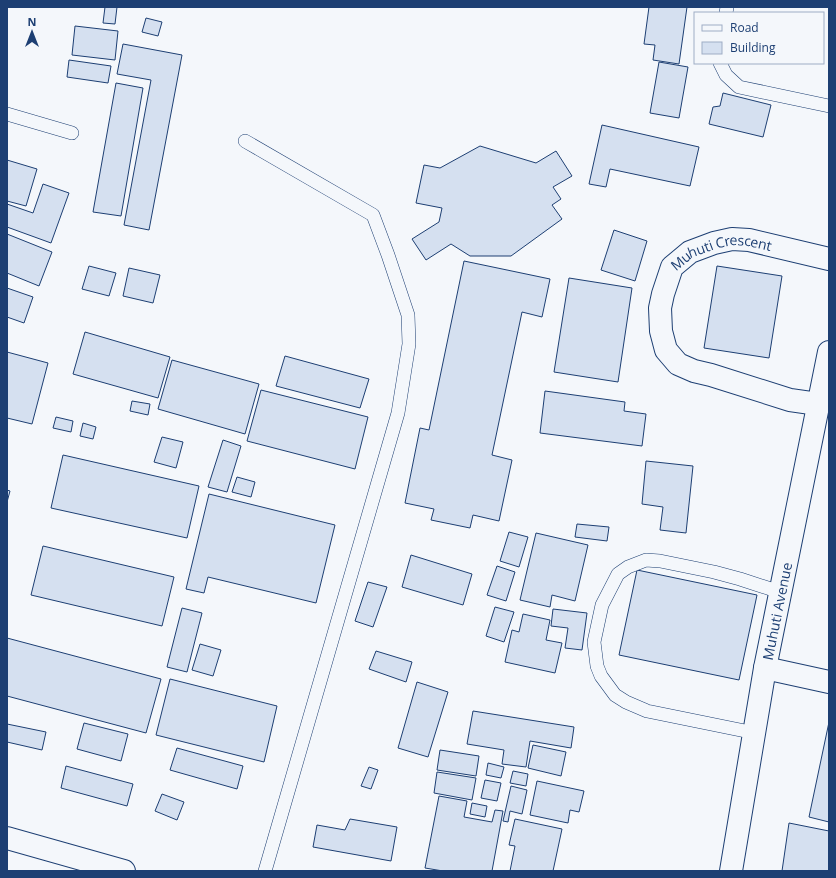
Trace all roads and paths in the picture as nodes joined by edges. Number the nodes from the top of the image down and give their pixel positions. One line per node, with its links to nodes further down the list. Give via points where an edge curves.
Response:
1 (720, 64): 2 (lane, via 726,76 739,87)
2 (829, 106)
3 (7, 114): 4 (lane)
4 (72, 133)
5 (245, 141): 15 (lane, via 373,215 408,315 408,344 398,413)
6 (829, 259): 8 (street, Muhuti Crescent, via 749,240 732,239 714,243 690,252 672,267 660,308 661,332 666,350 678,364 790,400)
7 (829, 352): 8 (street, Muhuti Avenue)
8 (818, 404): 9 (street, Muhuti Avenue)
9 (780, 592): 10 (street, Muhuti Avenue); 12 (lane, via 714,572 646,560 618,574 602,605 594,642 601,676 615,694 626,702 647,711)
10 (765, 668): 11 (street); 12 (street, Muhuti Avenue)
11 (829, 682)
12 (754, 734): 16 (street, Muhuti Avenue)
13 (7, 838): 14 (street)
14 (124, 871)
15 (265, 871)
16 (731, 871)

